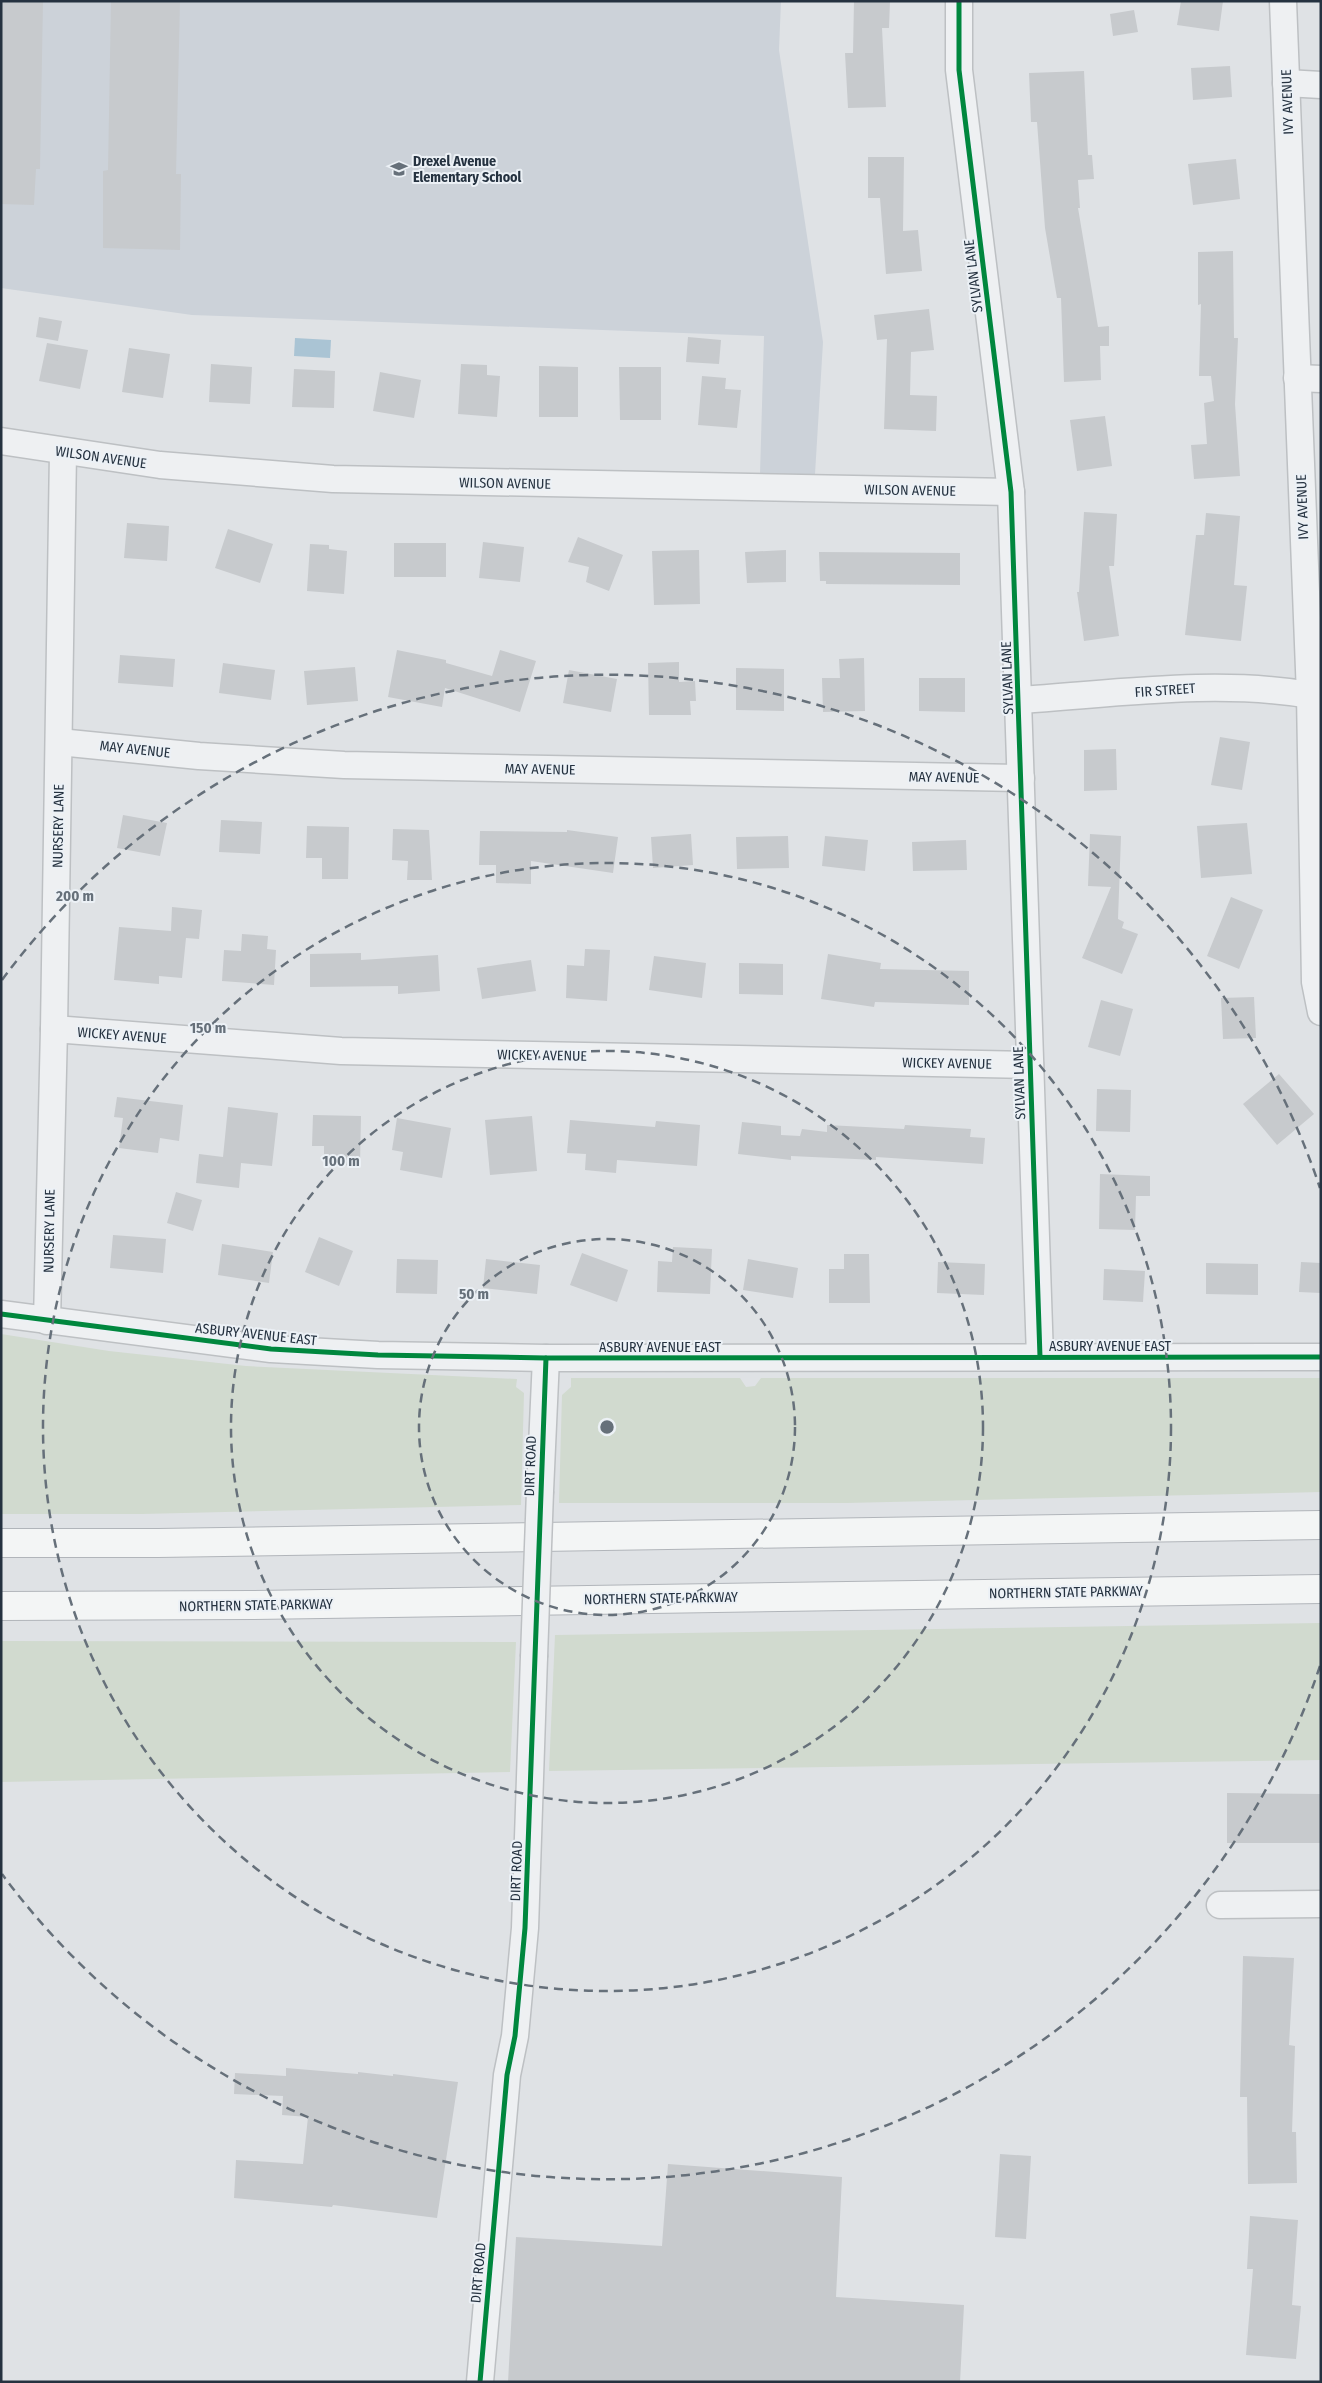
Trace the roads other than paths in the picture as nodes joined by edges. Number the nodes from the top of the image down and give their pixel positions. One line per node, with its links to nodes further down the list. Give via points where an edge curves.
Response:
1 (959, 1): 8 (street, SYLVAN LANE, via 960,70)
2 (1283, 1): 3 (street, IVY AVENUE)
3 (1286, 83): 4 (street); 5 (street, IVY AVENUE)
4 (1321, 85)
5 (1309, 379): 9 (street, IVY AVENUE)
6 (1, 441): 7 (street, WILSON AVENUE)
7 (63, 452): 8 (street, WILSON AVENUE, via 160,465 333,479); 11 (street, NURSERY LANE)
8 (1011, 492): 10 (street, SYLVAN LANE)
9 (1310, 695): 10 (street, FIR STREET, via 1225,687); 13 (street, IVY AVENUE, via 1315,982)
10 (1019, 700): 12 (street, SYLVAN LANE)
11 (59, 742): 12 (street, MAY AVENUE, via 344,766); 14 (street, NURSERY LANE)
12 (1021, 778): 15 (street, SYLVAN LANE)
13 (1321, 1012)
14 (54, 1029): 15 (street, WICKEY AVENUE, via 341,1052); 17 (street, NURSERY LANE)
15 (1030, 1065): 18 (street, SYLVAN LANE)
16 (1, 1314): 17 (street, ASBURY AVENUE EAST)
17 (47, 1321): 20 (street, ASBURY AVENUE EAST, via 271,1349)
18 (1040, 1357): 19 (street, ASBURY AVENUE EAST); 20 (street, ASBURY AVENUE EAST)
19 (1321, 1357)
20 (546, 1358): 27 (street, DIRT ROAD, bridge, via 525,1928 516,2036 507,2074)
21 (1321, 1525): 22 (highway)
22 (1, 1543)
23 (1321, 1589): 24 (highway, NORTHERN STATE PARKWAY)
24 (1, 1606)
25 (1321, 1904): 26 (street)
26 (1220, 1905)
27 (480, 2382)

